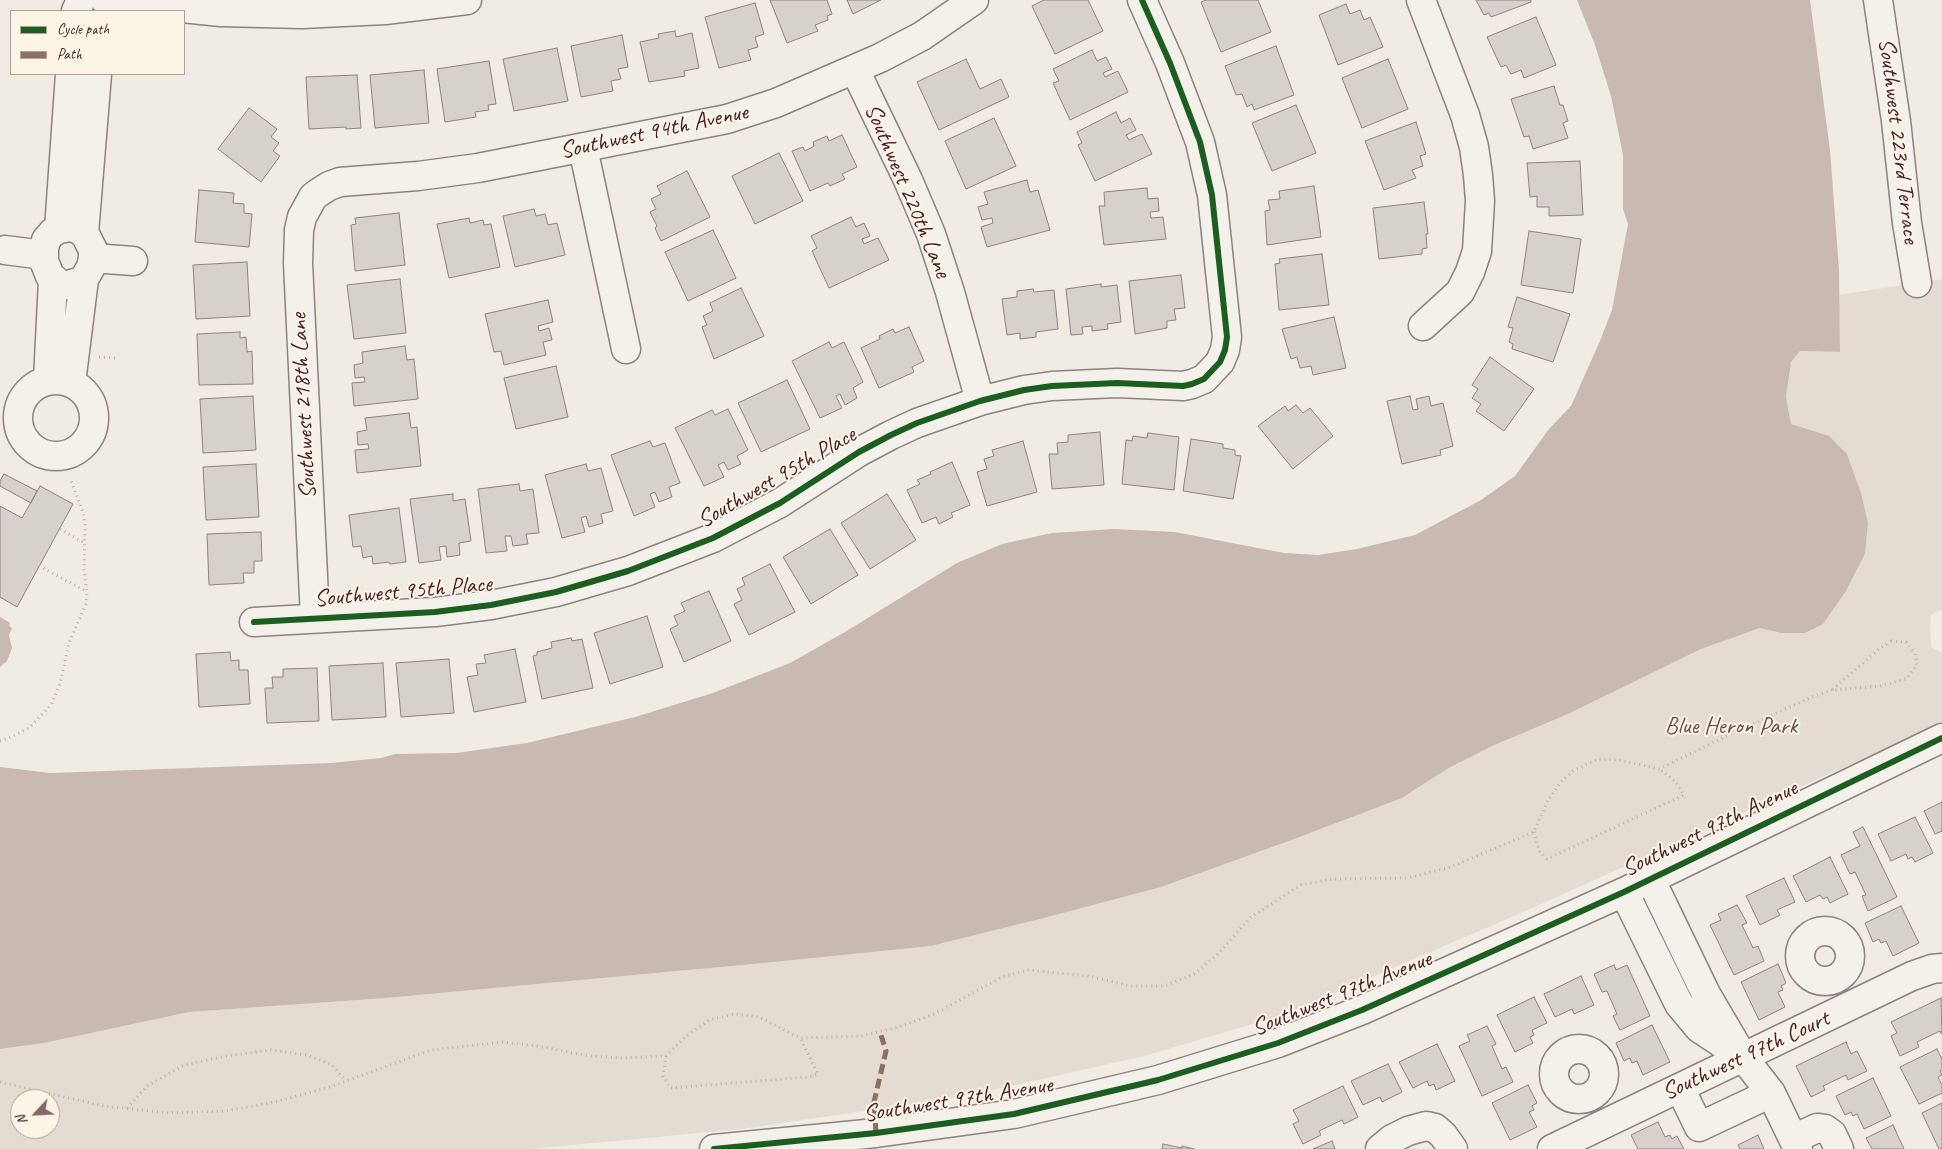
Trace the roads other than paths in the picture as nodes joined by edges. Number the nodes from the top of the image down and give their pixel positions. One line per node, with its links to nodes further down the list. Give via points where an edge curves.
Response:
1 (467, 0): 6 (street, via 384,10 302,14)
2 (974, 0): 7 (street, Southwest 94th Avenue, via 922,36)
3 (1142, 0): 19 (street, Southwest 95th Place, via 1200,142 1209,176 1227,337 1225,350 1220,362 1204,379 1187,386 1066,385 1024,390)
4 (1421, 0): 17 (street, via 1465,115 1474,147 1480,201 1477,251 1470,272 1460,292)
5 (1878, 0): 16 (street, Southwest 223rd Terrace)
6 (119, 5)
7 (855, 70): 10 (street, Southwest 94th Avenue, via 776,103 727,119); 19 (street, Southwest 220th Lane, via 931,234)
8 (70, 75): 13 (street)
9 (96, 75): 13 (street)
10 (583, 148): 11 (street, Southwest 94th Avenue, via 470,169 340,182); 18 (street)
11 (313, 197): 20 (street, Southwest 218th Lane, via 301,222 298,263)
12 (5, 250): 15 (street)
13 (80, 250): 14 (street); 15 (street, via 52,233 46,240); 15 (street, via 79,282 67,285); 15 (street, via 60,382)
14 (133, 261)
15 (48, 267)
16 (1917, 283)
17 (1423, 326)
18 (626, 349)
19 (980, 401): 20 (street, Southwest 95th Place, via 890,435 747,521 704,542 628,571 546,594 491,605 391,616)
20 (315, 618): 21 (street, Southwest 95th Place)
21 (254, 622)
22 (1942, 738): 23 (street, Southwest 97th Avenue)
23 (1650, 878): 24 (street, Southwest 97th Avenue); 28 (street, via 1706,994)
24 (1624, 892): 28 (street, via 1679,1004 1699,1028); 34 (street, Southwest 97th Avenue, via 1327,1025 1191,1070 1014,1114)
25 (1942, 965): 27 (street, Southwest 97th Court)
26 (1834, 980): 27 (street)
27 (1847, 1008): 28 (street, Southwest 97th Court)
28 (1743, 1057): 29 (street, Southwest 97th Court); 30 (street)
29 (1680, 1088): 30 (street, via 1699,1127); 32 (street, Southwest 97th Court)
30 (1771, 1092): 33 (street)
31 (1588, 1098): 32 (street)
32 (1601, 1125): 38 (street, Southwest 97th Court)
33 (1796, 1144): 39 (street, via 1817,1128 1832,1134)
34 (744, 1148): 35 (street, Southwest 97th Avenue)
35 (714, 1149)
36 (1380, 1149): 37 (street, via 1408,1131 1426,1126 1443,1135)
37 (1452, 1149)
38 (1552, 1149)
39 (1839, 1149)

